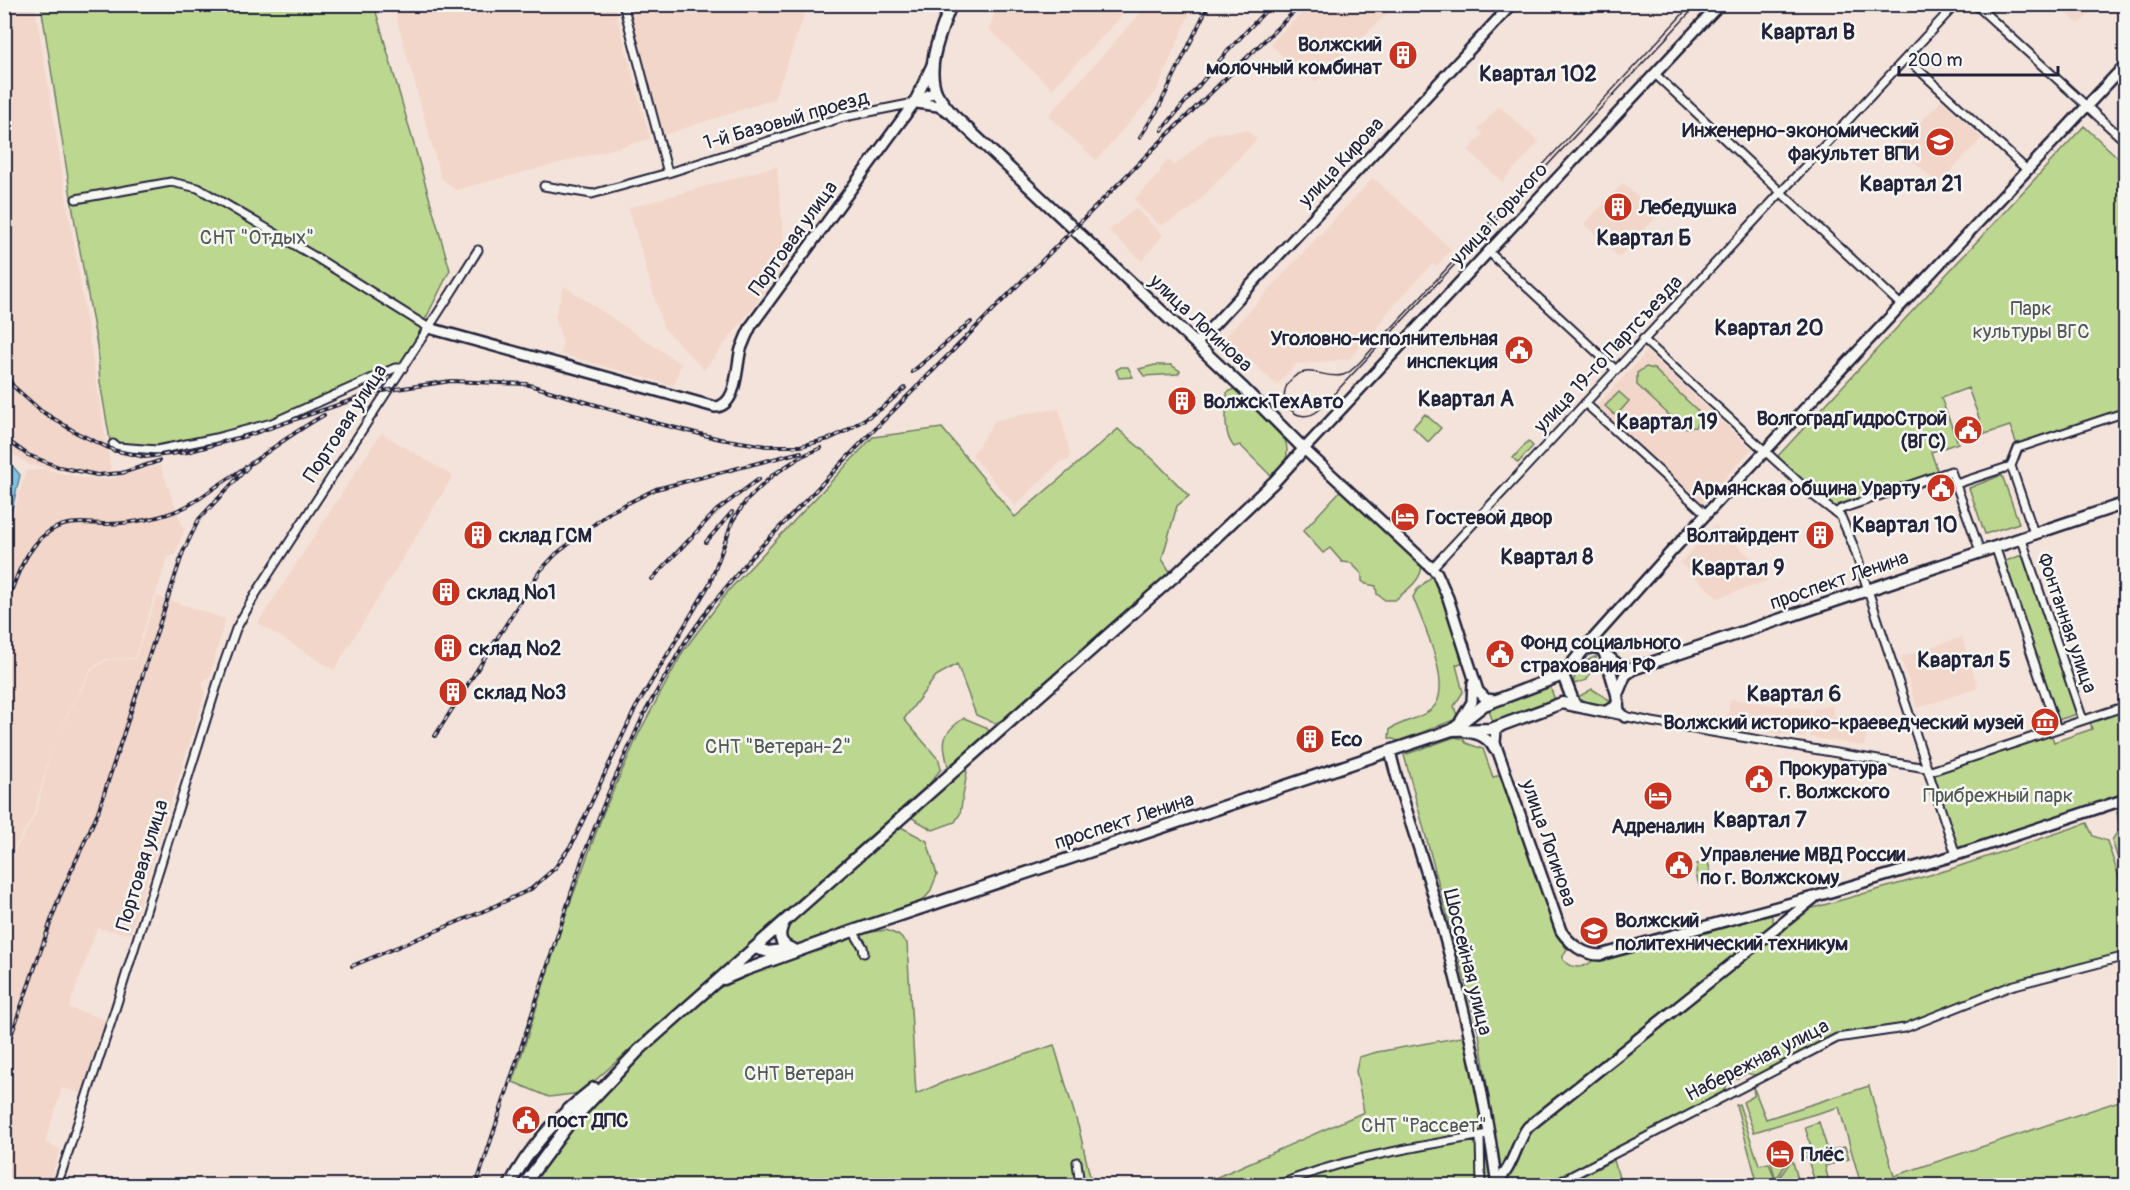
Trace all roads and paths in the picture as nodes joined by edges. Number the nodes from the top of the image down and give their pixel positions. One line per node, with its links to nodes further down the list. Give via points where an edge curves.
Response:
1 (623, 4): 17 (street)
2 (951, 4): 8 (main road)
3 (1512, 4): 26 (street, улица Кирова)
4 (1720, 4): 10 (street, улица Горького)
5 (1956, 4): 7 (street, улица 19-го Партсъезда)
6 (1975, 4): 13 (street)
7 (1906, 58): 16 (street); 19 (street, улица 19-го Партсъезда)
8 (934, 61): 11 (main road); 12 (street)
9 (2126, 64): 13 (street)
10 (1655, 74): 19 (street); 22 (street, улица Горького)
11 (936, 91): 12 (street, Портовая улица); 14 (main road, улица Логинова)
12 (914, 104): 14 (street, via 938,105); 17 (street, 1-й Базовый проезд, via 844,117); 24 (street, Портовая улица, via 750,326 733,391 719,407)
13 (2087, 106): 15 (street); 16 (street)
14 (953, 115): 26 (main road, улица Логинова)
15 (2126, 142)
16 (2027, 170): 23 (street)
17 (668, 173): 18 (street, 1-й Базовый проезд, via 592,194)
18 (544, 186)
19 (1781, 192): 23 (street); 25 (street, улица 19-го Партсъезда)
20 (76, 199): 24 (street, via 171,182 198,188)
21 (478, 250): 24 (street)
22 (1489, 252): 28 (street); 33 (street, улица Горького)
23 (1901, 305): 34 (street)
24 (429, 328): 27 (street, Портовая улица)
25 (1643, 339): 28 (street, улица 19-го Партсъезда); 34 (street)
26 (1196, 344): 33 (main road, улица Логинова)
27 (403, 368): 32 (street, via 395,368 272,423 216,438 157,450); 87 (street, Портовая улица, via 255,595 232,638)
28 (1616, 370): 29 (street, улица 19-го Партсъезда)
29 (1585, 403): 39 (street); 44 (street, улица 19-го Партсъезда)
30 (2124, 413): 31 (street); 35 (street, via 2018,448)
31 (2126, 423)
32 (113, 444)
33 (1304, 449): 44 (street, улица Логинова); 69 (main road, via 1178,573)
34 (1765, 451): 38 (street); 39 (street)
35 (2012, 465): 36 (street); 40 (street)
36 (1956, 484): 38 (street, via 1951,471); 43 (street)
37 (2126, 503): 40 (main road, проспект Ленина)
38 (1836, 513): 45 (street, via 1853,545)
39 (1706, 514): 46 (street)
40 (2034, 533): 41 (main road, проспект Ленина)
41 (2021, 537): 42 (main road, проспект Ленина); 58 (street, Фонтанная улица)
42 (1995, 546): 43 (main road, проспект Ленина); 60 (street)
43 (1980, 551): 45 (main road, проспект Ленина)
44 (1432, 568): 49 (street, улица Логинова, via 1441,580)
45 (1867, 590): 50 (main road, проспект Ленина); 64 (street)
46 (1600, 630): 47 (street); 48 (street)
47 (1584, 649): 48 (main road, via 1594,647); 51 (main road)
48 (1604, 654): 50 (main road, via 1619,666); 52 (main road)
49 (1469, 666): 53 (street, via 1478,690 1486,699); 61 (street, via 1473,699)
50 (1633, 669): 52 (main road, via 1625,675)
51 (1563, 675): 53 (main road, проспект Ленина); 54 (main road)
52 (1618, 698): 56 (main road, via 1614,708); 57 (street, via 1619,711)
53 (1495, 700): 61 (main road, проспект Ленина)
54 (1575, 706): 56 (main road); 59 (main road, проспект Ленина, via 1562,704)
55 (2126, 706): 58 (street)
56 (1605, 712): 57 (street)
57 (1625, 717): 64 (street)
58 (2083, 720): 60 (street)
59 (1503, 724): 61 (main road, проспект Ленина, via 1491,729); 63 (street, улица Логинова, via 1496,729 1495,743)
60 (2057, 729): 64 (street, via 1936,771)
61 (1452, 730): 62 (main road, проспект Ленина); 63 (street, via 1486,739)
62 (1390, 751): 71 (main road, проспект Ленина); 80 (street, Шоссейная улица, via 1469,1035)
63 (1503, 765): 68 (street, улица Логинова, via 1561,931 1567,940 1592,955)
64 (1926, 768): 66 (street)
65 (2126, 799): 66 (street)
66 (1956, 855): 67 (street)
67 (1817, 896): 68 (street); 70 (street)
68 (1770, 908): 70 (street, via 1781,916)
69 (784, 920): 73 (main road); 74 (main road, via 780,938)
70 (1777, 926): 86 (street, via 1528,1128)
71 (853, 931): 72 (main road, проспект Ленина); 75 (street)
72 (807, 947): 74 (main road, проспект Ленина); 77 (main road, проспект Ленина)
73 (757, 949): 74 (main road, проспект Ленина); 77 (main road, via 756,958); 78 (main road)
74 (793, 949)
75 (864, 953)
76 (2126, 956): 93 (street, Набережная улица, via 2011,986 1905,1028 1837,1038)
77 (774, 960): 78 (main road, проспект Ленина)
78 (708, 988): 79 (main road)
79 (623, 1065): 81 (main road, via 561,1116); 82 (main road)
80 (1484, 1135): 86 (street, Шоссейная улица); 91 (street, via 1370,1155); 92 (street)
81 (538, 1141): 82 (main road, via 540,1150); 83 (main road)
82 (548, 1150): 84 (main road)
83 (529, 1154): 84 (main road, via 536,1154); 88 (main road)
84 (539, 1162): 89 (main road)
85 (1077, 1162): 90 (street)
86 (1496, 1183)
87 (57, 1185)
88 (509, 1185)
89 (523, 1185)
90 (1080, 1185)
91 (1276, 1185)
92 (1480, 1185)
93 (1552, 1185)

